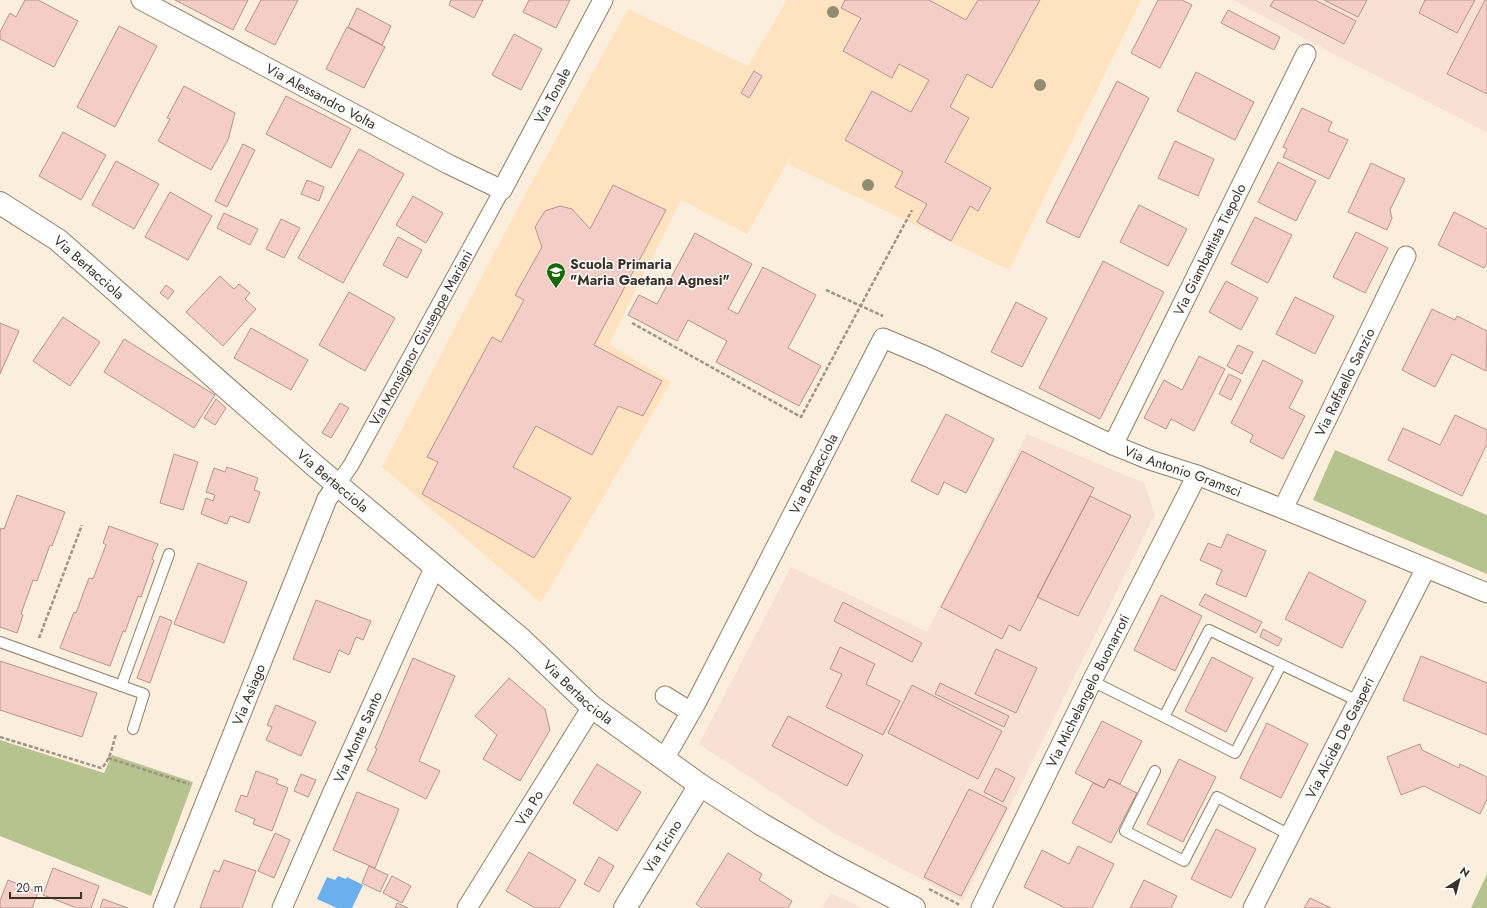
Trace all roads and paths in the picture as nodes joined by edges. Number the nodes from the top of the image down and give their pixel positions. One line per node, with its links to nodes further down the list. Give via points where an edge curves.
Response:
1 (141, 0): 4 (street, Via Alessandro Volta, via 448,164)
2 (603, 0): 4 (street, Via Tonale)
3 (1306, 54): 10 (street, Via Giambattista Tiepolo)
4 (502, 190): 12 (street, Via Monsignor Giuseppe Mariani, via 351,465)
5 (0, 203): 12 (street, Via Bertacciola, via 58,240)
6 (912, 210): 8 (path, via 801,417)
7 (1406, 256): 13 (street, Via Raffaello Sanzio)
8 (632, 323)
9 (883, 338): 10 (street, Via Antonio Gramsci); 27 (street, Via Bertacciola)
10 (1114, 445): 11 (street, Via Antonio Gramsci)
11 (1197, 476): 13 (street, Via Antonio Gramsci); 22 (street, Via Michelangelo Buonarroti)
12 (338, 484): 16 (street, Via Bertacciola); 36 (street, Via Asiago, via 327,499)
13 (1283, 509): 17 (street, Via Antonio Gramsci)
14 (82, 525): 20 (path)
15 (168, 554): 23 (lane)
16 (435, 566): 26 (street, Via Bertacciola, via 521,639); 40 (street, Via Monte Santo)
17 (1426, 568): 18 (street, Via Antonio Gramsci); 25 (street, Via Alcide De Gasperi)
18 (1487, 593)
19 (0, 642): 20 (lane)
20 (33, 653): 23 (lane)
21 (1281, 665): 25 (lane); 28 (lane, via 1209,630); 28 (lane, via 1235,753)
22 (1092, 680): 28 (lane); 45 (street, Via Michelangelo Buonarroti)
23 (121, 686): 29 (lane, via 144,694)
24 (665, 696): 27 (street)
25 (1358, 701): 37 (street, Via Alcide De Gasperi)
26 (592, 707): 33 (street, Via Bertacciola); 41 (street, Via Po)
27 (691, 712): 33 (street, Via Bertacciola)
28 (1164, 717)
29 (133, 729)
30 (118, 731): 32 (path)
31 (0, 737): 32 (path, via 101,768)
32 (108, 758): 36 (path)
33 (664, 759): 35 (street, Via Bertacciola)
34 (1155, 771): 37 (lane, via 1125,831 1184,861 1217,797)
35 (700, 785): 42 (street, Via Ticino); 43 (street, Via Bertacciola, via 830,864)
36 (210, 790): 39 (street, Via Asiago)
37 (1290, 835): 46 (street, Via Alcide De Gasperi)
38 (925, 887): 44 (path)
39 (163, 908)
40 (282, 908)
41 (467, 908)
42 (625, 908)
43 (914, 908)
44 (966, 908)
45 (981, 908)
46 (1253, 908)

